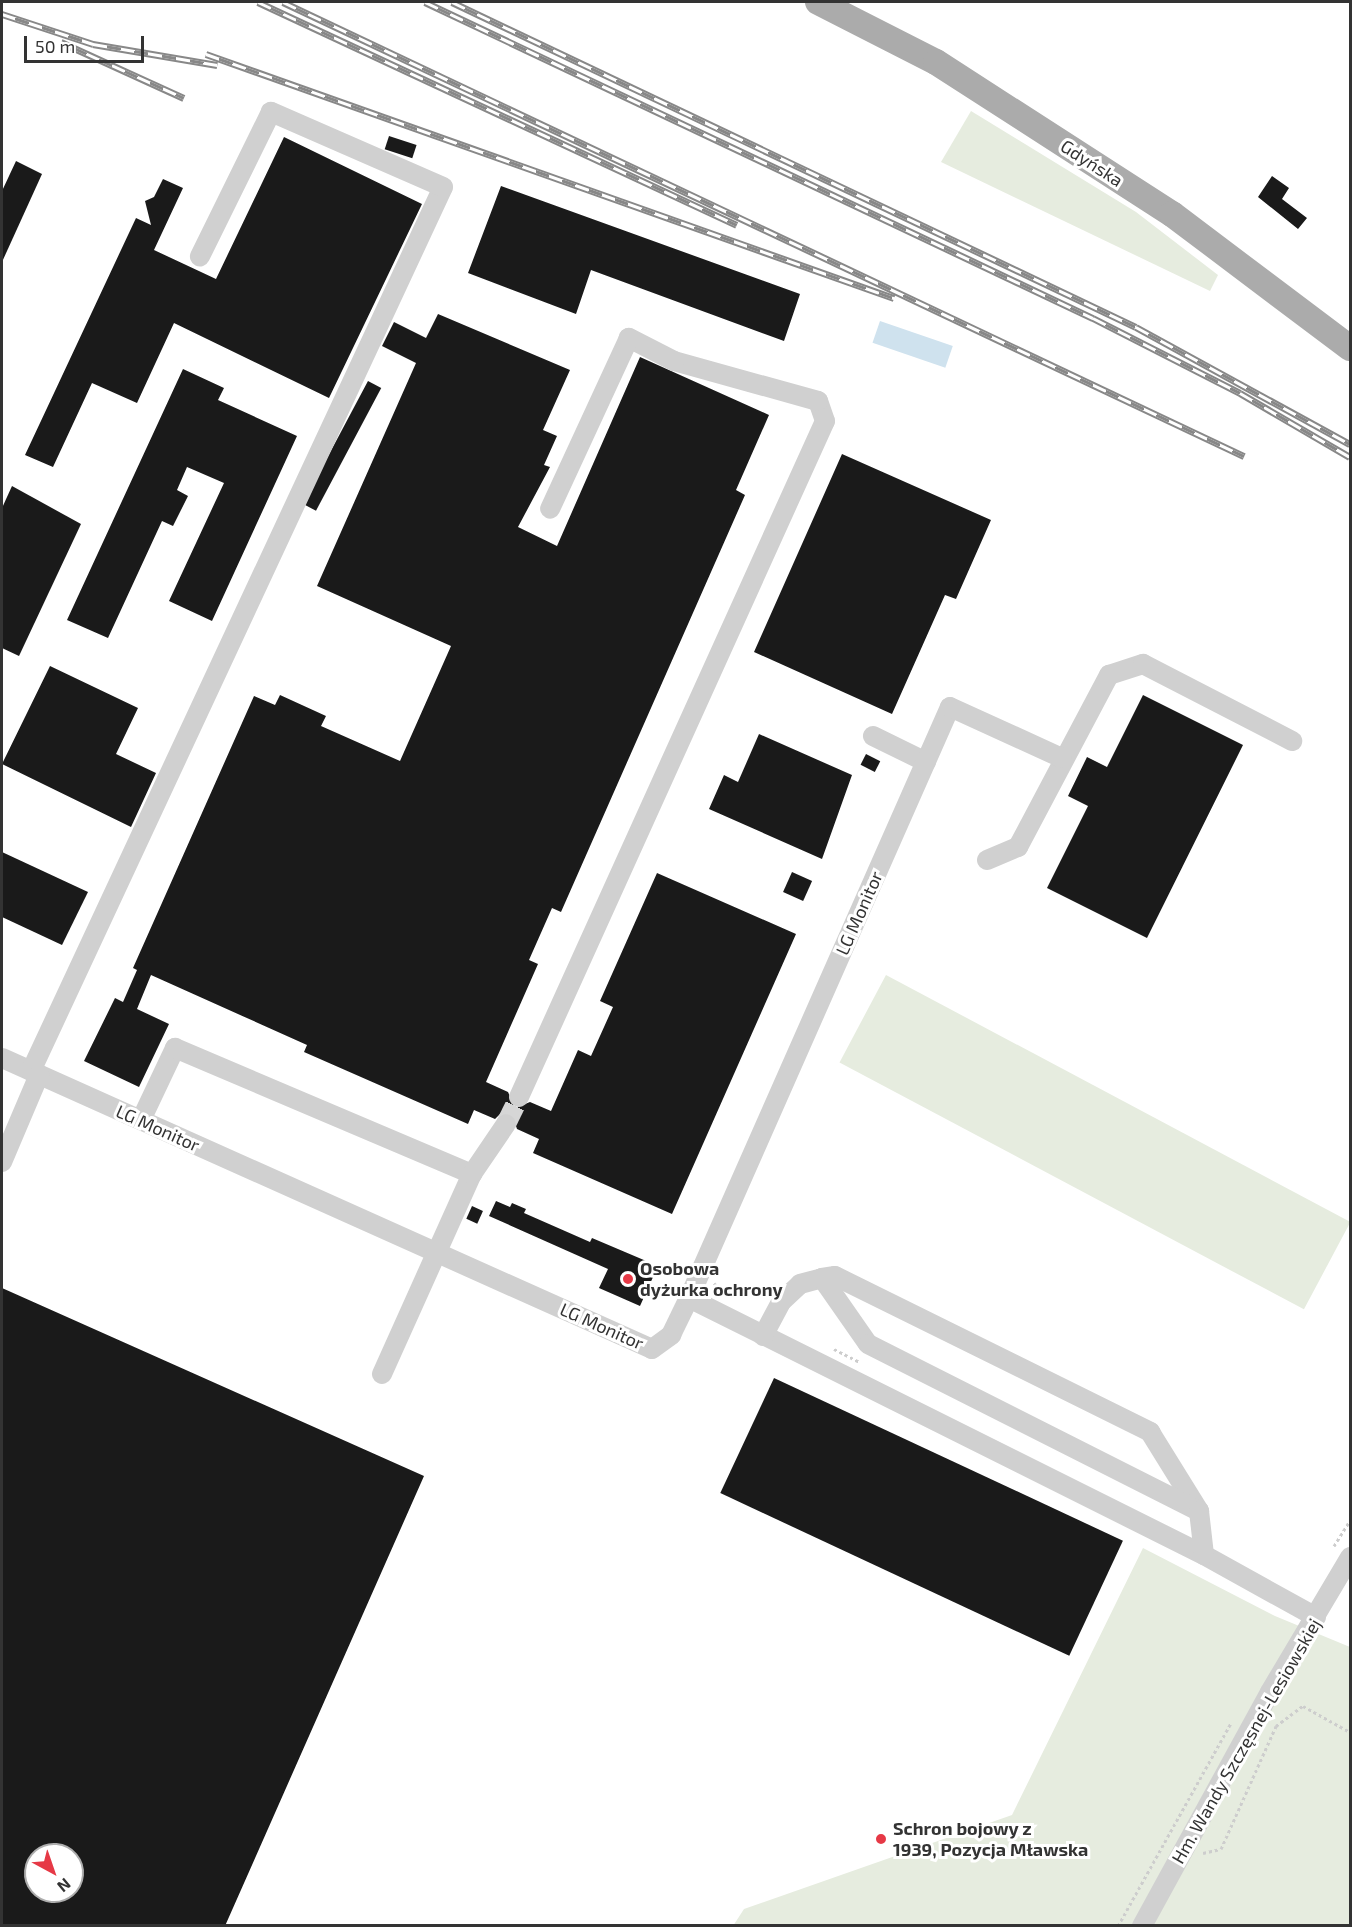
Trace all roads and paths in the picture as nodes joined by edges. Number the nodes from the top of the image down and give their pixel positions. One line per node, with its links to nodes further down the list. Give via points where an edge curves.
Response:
1 (818, 2): 3 (main road, Gdyńska, via 936,62 1162,208)
2 (200, 256): 11 (street, via 271,112 443,187)
3 (1350, 348)
4 (550, 509): 12 (street, via 629,338 675,361 819,400 825,421)
5 (873, 736): 8 (street)
6 (1292, 741): 7 (street, via 1143,664 1108,675)
7 (1062, 758): 8 (street, LG Monitor, via 950,707); 9 (street, via 1018,847)
8 (926, 762): 19 (street, LG Monitor)
9 (987, 860)
10 (2, 1058): 11 (street, LG Monitor)
11 (35, 1073): 13 (street, LG Monitor); 15 (street)
12 (519, 1097)
13 (141, 1120): 16 (street, via 175,1048); 17 (street, LG Monitor)
14 (506, 1124): 16 (street)
15 (2, 1162)
16 (472, 1174): 17 (street)
17 (436, 1251): 19 (street, LG Monitor, via 652,1349 671,1335); 21 (street)
18 (822, 1278): 20 (street, via 800,1284 781,1302); 22 (street, via 868,1344); 22 (street, via 835,1276 1150,1432)
19 (689, 1298): 20 (street)
20 (763, 1336): 23 (street)
21 (382, 1374)
22 (1199, 1512): 23 (street)
23 (1204, 1555): 25 (street)
24 (1350, 1557): 25 (street, Hm. Wandy Szczęsnej-Lesiowskiej)
25 (1316, 1617): 27 (street, Hm. Wandy Szczęsnej-Lesiowskiej)
26 (1350, 1732): 27 (path, via 1303,1706 1276,1726 1221,1849 1203,1853)
27 (1188, 1841): 28 (street, Hm. Wandy Szczęsnej-Lesiowskiej)
28 (1142, 1926)

